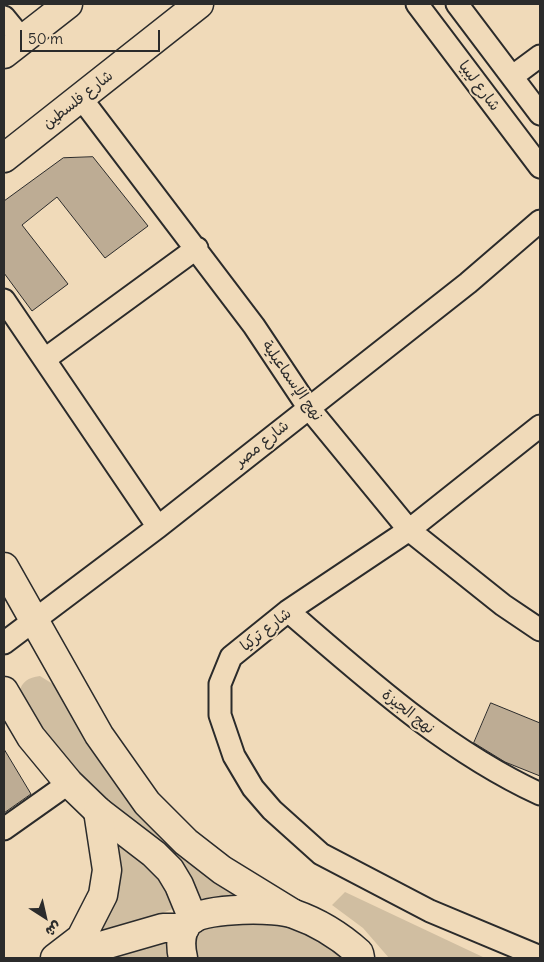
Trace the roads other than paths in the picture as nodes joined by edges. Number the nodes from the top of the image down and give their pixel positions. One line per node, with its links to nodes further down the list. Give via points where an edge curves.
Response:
1 (68, 4): 6 (main road)
2 (198, 4): 9 (main road, شارع فلسطين)
3 (417, 4): 12 (street, شارع ليبيا)
4 (457, 4): 8 (street)
5 (4, 17): 6 (street)
6 (13, 47)
7 (540, 56): 8 (street)
8 (513, 76): 10 (street)
9 (81, 98): 11 (main road, شارع فلسطين); 14 (street, نهج الإسماعيلية)
10 (540, 114)
11 (4, 158)
12 (540, 168)
13 (540, 221): 17 (street, شارع مصر, via 468,283)
14 (197, 248): 16 (street); 17 (street, نهج الإسماعيلية)
15 (4, 300): 16 (street)
16 (45, 359): 19 (street)
17 (308, 407): 19 (street, شارع مصر); 20 (street, نهج الإسماعيلية)
18 (540, 426): 20 (street, شارع تركيا)
19 (158, 527): 23 (street, شارع مصر)
20 (409, 530): 22 (street, شارع تركيا); 24 (street, نهج الإسماعيلية, via 503,605)
21 (4, 567): 23 (main road)
22 (288, 612): 28 (street, نهج الجيزة, via 444,740 513,782); 33 (street, شارع تركيا, via 231,657 220,684 220,715 234,756 253,788 272,810 321,854 430,911)
23 (35, 621): 25 (street, شارع مصر); 31 (main road, via 99,735 147,803 186,842 222,870)
24 (540, 630)
25 (4, 643)
26 (4, 691): 27 (main road, via 30,737)
27 (69, 783): 29 (main road); 30 (street)
28 (540, 794)
29 (98, 811): 32 (main road, via 170,870 179,885); 34 (main road, via 107,870 103,895 81,938)
30 (4, 829)
31 (292, 913): 32 (main road, via 218,911); 36 (main road, via 338,934 360,953)
32 (189, 923): 34 (main road); 35 (main road, via 181,940)
33 (540, 957)
34 (57, 958)
35 (183, 958)
36 (360, 958)

